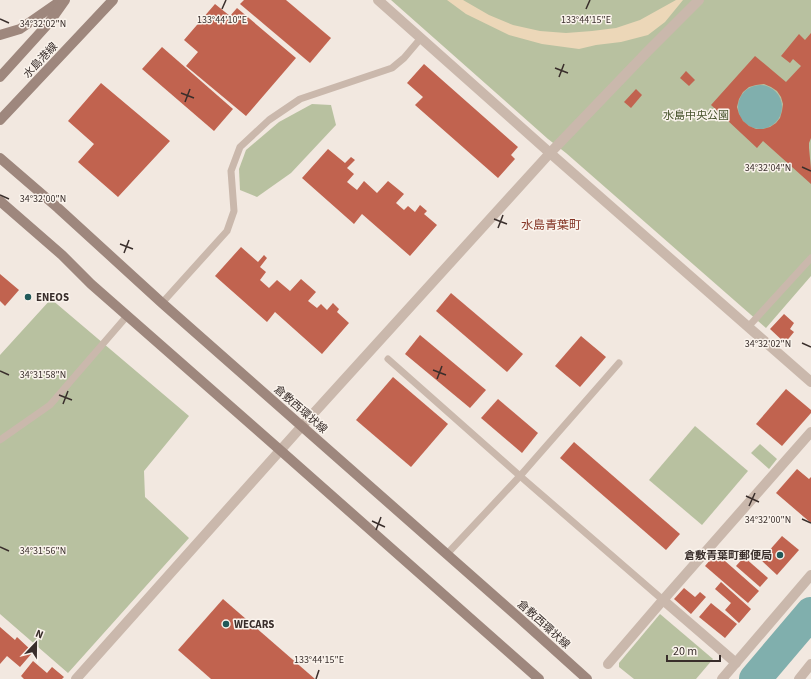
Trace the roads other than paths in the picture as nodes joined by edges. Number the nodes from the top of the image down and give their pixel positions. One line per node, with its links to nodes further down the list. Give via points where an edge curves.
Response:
1 (64, 0): 6 (main road, via 20,29); 9 (main road, 水島港線, via 48,24)
2 (113, 0): 10 (main road, 水島港線)
3 (378, 0): 8 (street)
4 (699, 0): 11 (street)
5 (0, 28): 6 (street)
6 (10, 31): 7 (main road)
7 (0, 35)
8 (421, 38): 11 (street); 15 (lane, via 392,68 300,99 269,120 240,147 231,171 234,211 227,231)
9 (0, 76)
10 (0, 120)
11 (550, 153): 17 (street); 21 (street)
12 (0, 158): 15 (main road, 倉敷西環状線)
13 (0, 201): 16 (main road)
14 (811, 258): 17 (lane)
15 (162, 303): 21 (main road, 倉敷西環状線)
16 (127, 316): 23 (lane, via 50,405); 24 (main road)
17 (748, 327): 20 (street)
18 (388, 359): 25 (lane)
19 (620, 363): 25 (lane)
20 (811, 382)
21 (302, 426): 24 (street); 26 (main road, 倉敷西環状線)
22 (811, 432): 28 (street)
23 (0, 440)
24 (280, 450): 32 (street); 33 (main road)
25 (520, 476): 26 (lane); 28 (lane)
26 (447, 554): 34 (main road, 倉敷西環状線)
27 (811, 575): 29 (street)
28 (663, 600): 29 (street); 30 (street)
29 (736, 663): 35 (street)
30 (608, 664)
31 (811, 664): 36 (street)
32 (76, 679)
33 (539, 679)
34 (587, 679)
35 (722, 679)
36 (799, 679)

